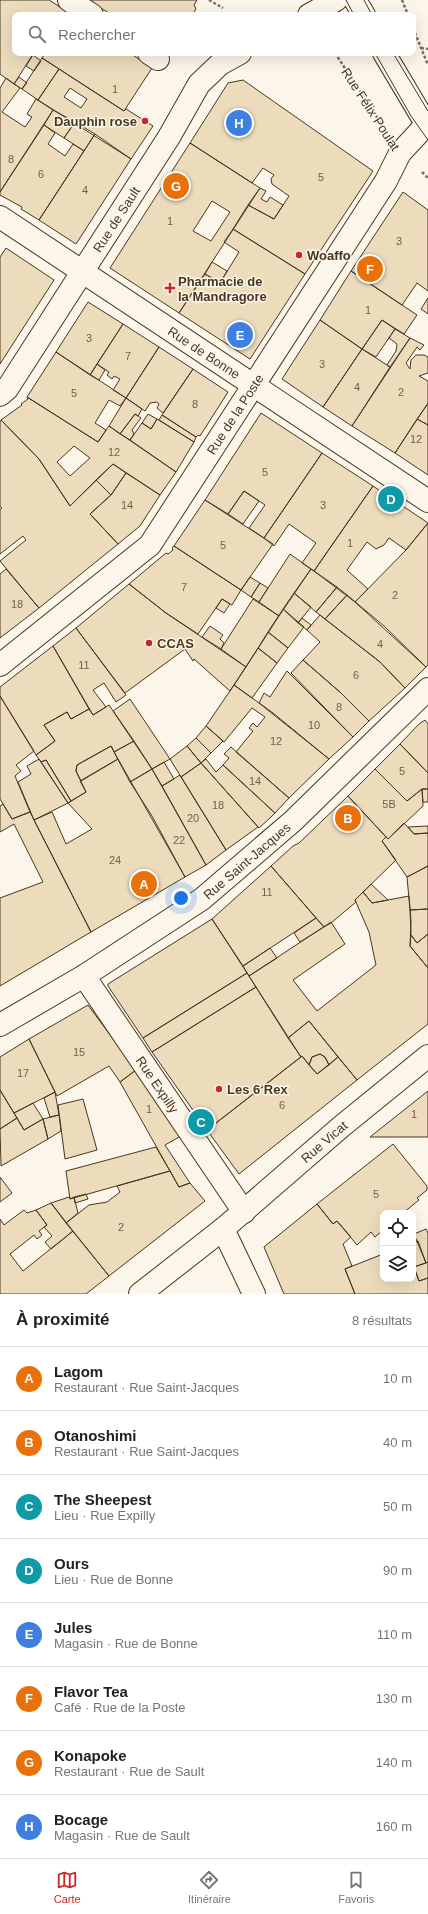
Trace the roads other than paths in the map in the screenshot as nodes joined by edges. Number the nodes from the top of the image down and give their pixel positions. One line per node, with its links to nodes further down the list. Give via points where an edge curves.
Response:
1 (69, 0): 4 (street)
2 (336, 0): 5 (street)
3 (355, 0): 6 (street)
4 (87, 12)
5 (314, 12)
6 (362, 12)
7 (235, 56): 11 (street, Rue de Sault, via 220,64 199,84 169,137)
8 (386, 56): 9 (street)
9 (427, 126): 12 (street, Rue de la Poste, via 400,153 386,181)
10 (0, 217): 11 (street, Rue de Bonne)
11 (83, 272): 12 (street, Rue de Bonne); 13 (street, Rue de Sault, via 7,389)
12 (254, 386): 14 (street, Rue de Bonne); 15 (street, Rue de la Poste, via 150,545)
13 (0, 395)
14 (428, 501)
15 (0, 665)
16 (428, 690): 17 (street, Rue Saint-Jacques, via 293,821 202,899)
17 (84, 976): 18 (street, Rue Saint-Jacques); 20 (street, Rue Expilly)
18 (0, 1025)
19 (428, 1056): 20 (street, Rue Vicat, via 342,1126)
20 (244, 1212): 21 (street, Rue Vicat)
21 (223, 1229): 22 (street, Rue Vicat); 23 (street)
22 (140, 1294)
23 (254, 1294)

